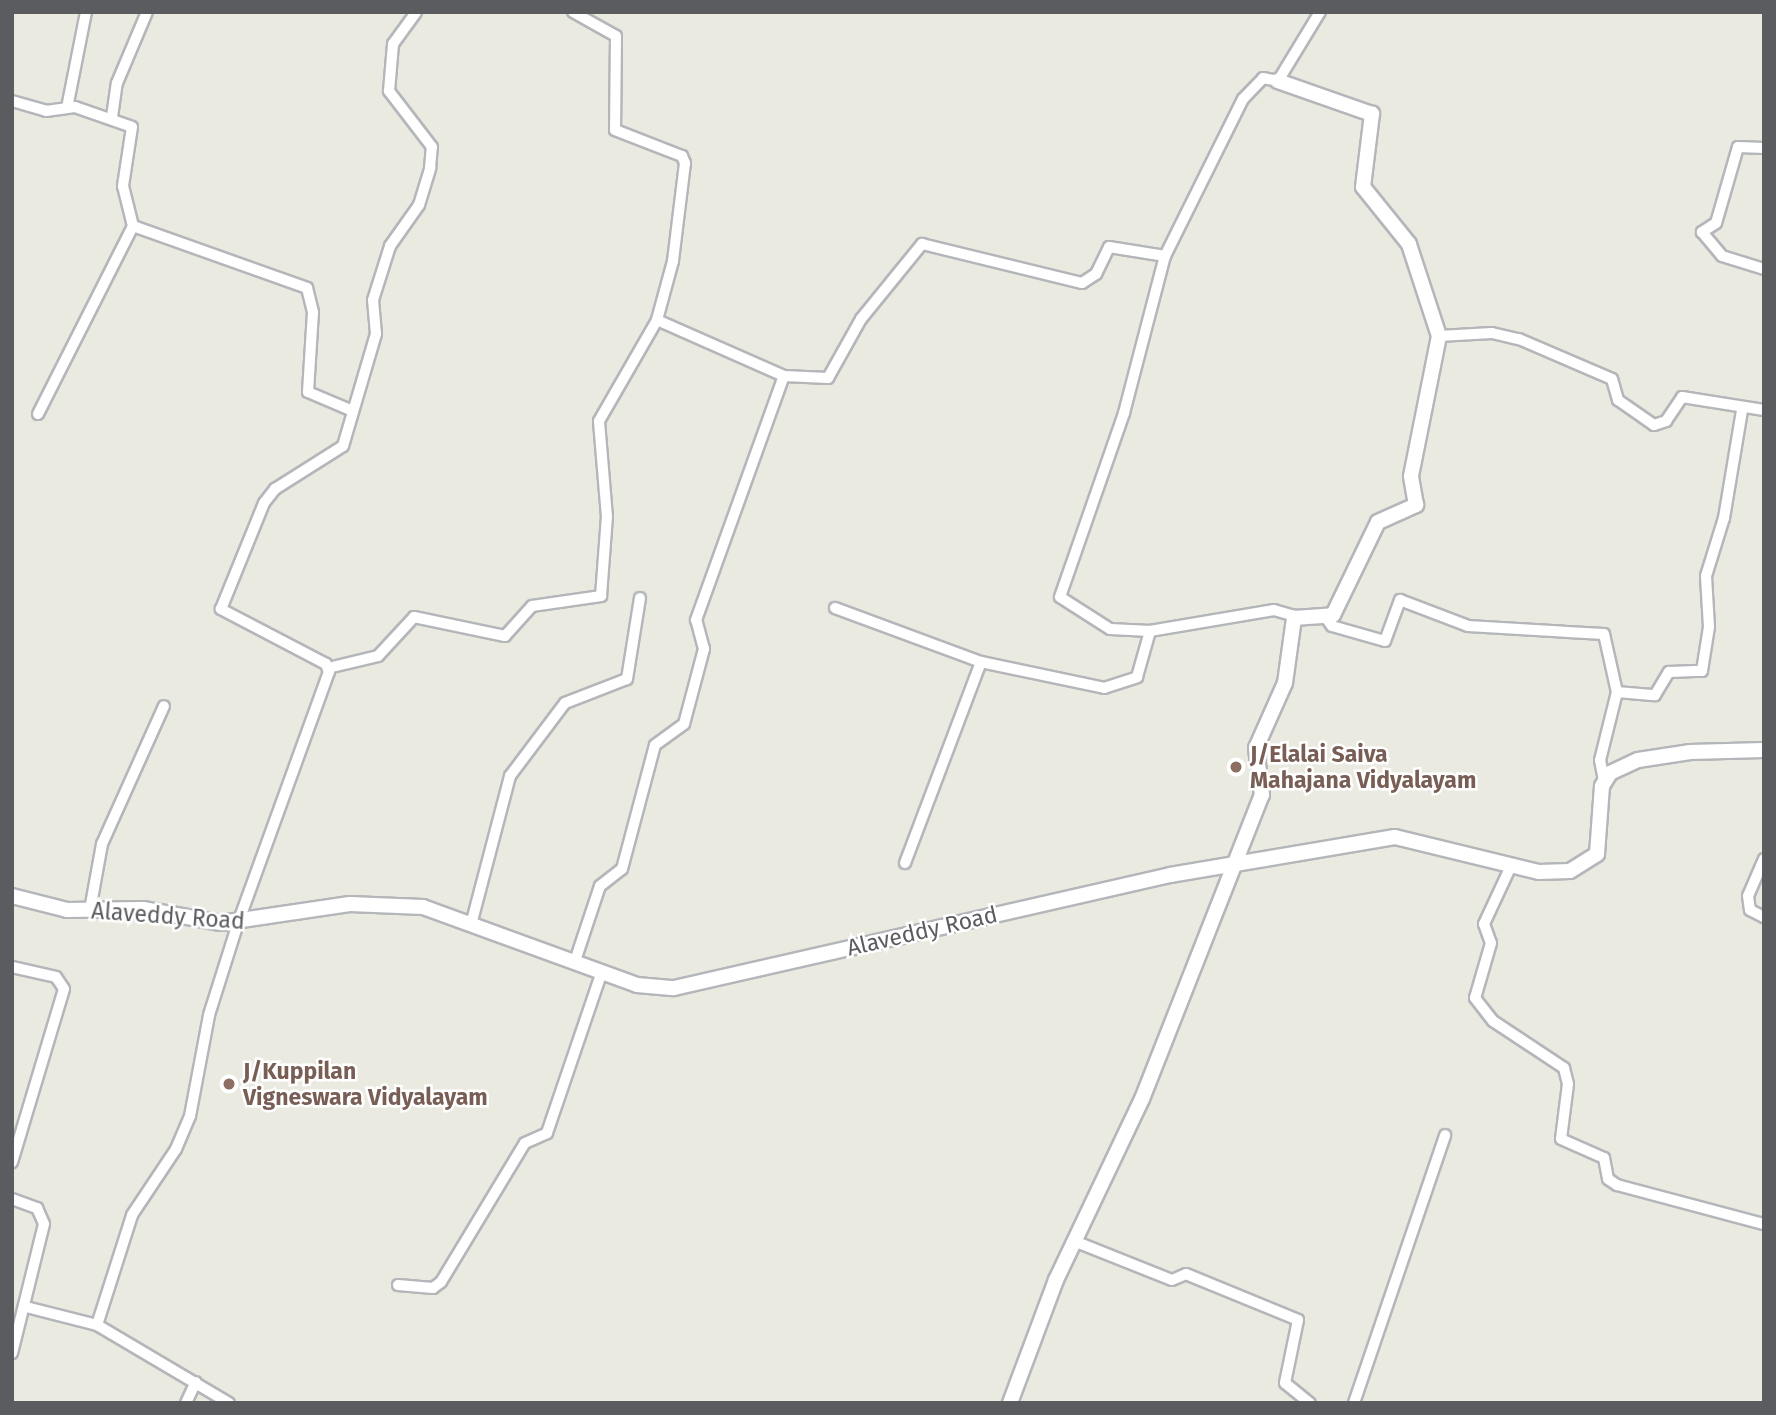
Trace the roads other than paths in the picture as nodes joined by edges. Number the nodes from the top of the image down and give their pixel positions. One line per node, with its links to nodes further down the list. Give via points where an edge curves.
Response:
1 (86, 12): 8 (street)
2 (146, 12): 9 (street, via 117,83)
3 (416, 12): 19 (street, via 393,44 387,68 389,91 432,147 430,168 419,205 390,246 373,300 376,334)
4 (573, 12): 14 (street, via 616,36 615,130 682,156 685,163 673,261)
5 (1320, 12): 6 (street)
6 (1278, 81): 12 (street, via 1263,78 1243,99); 15 (street, via 1372,114 1363,187 1409,244)
7 (12, 101): 8 (street, via 46,111)
8 (67, 108): 9 (street)
9 (112, 117): 11 (street, via 134,131 123,186)
10 (1764, 148): 13 (street, via 1738,147 1716,223 1702,232 1721,256)
11 (134, 226): 19 (street, via 307,288 313,312 308,392); 20 (street)
12 (1165, 256): 16 (street, via 1109,247 1096,274 1082,283 922,244 861,319 828,378); 25 (street, via 1124,413 1060,597 1110,629)
13 (1764, 269)
14 (657, 320): 16 (street); 27 (street, via 599,421 607,517 601,596 532,606 505,636 414,617 378,656)
15 (1438, 336): 17 (street, via 1492,333 1519,339 1612,379 1618,400 1654,425 1666,421 1682,397); 24 (street, via 1411,476 1416,505 1378,522)
16 (784, 376): 41 (street, via 696,620 704,649 684,724 655,745 622,869 600,886)
17 (1742, 410): 18 (street); 28 (street, via 1724,518 1706,576 1702,671 1669,672 1654,695)
18 (1764, 410)
19 (354, 411): 27 (street, via 343,446 275,489 264,503 221,609)
20 (38, 414)
21 (640, 598): 39 (street, via 627,679 565,703 510,776)
22 (835, 608): 26 (street)
23 (1295, 616): 24 (street); 25 (street, via 1274,610); 34 (street, via 1285,682 1256,748 1262,795)
24 (1326, 618): 28 (street, via 1332,626 1385,641 1400,600 1468,626 1604,634)
25 (1150, 631): 26 (street, via 1137,677 1120,688)
26 (981, 662): 33 (street)
27 (328, 668): 40 (street)
28 (1617, 692): 31 (street, via 1600,760)
29 (164, 706): 37 (street, via 102,844)
30 (1764, 750): 31 (street, via 1638,760)
31 (1604, 780): 35 (street, Alaveddy Road, via 1597,854 1570,871)
32 (1764, 859): 38 (street, via 1748,905)
33 (905, 863)
34 (1231, 864): 35 (street, Alaveddy Road, via 1395,837); 43 (street, Alaveddy Road, via 674,988 636,985); 48 (street, via 1142,1099)
35 (1511, 866): 47 (street, via 1485,924 1491,943 1475,998 1493,1021 1564,1068 1568,1084 1561,1139 1604,1158 1608,1179 1617,1185)
36 (12, 896): 37 (street, Alaveddy Road)
37 (89, 910): 40 (street, Alaveddy Road, via 143,909)
38 (1764, 917)
39 (472, 921): 40 (street, Alaveddy Road, via 423,907 350,904); 41 (street, Alaveddy Road)
40 (238, 923): 51 (street, via 209,1015 190,1116 132,1215)
41 (575, 961): 43 (street, Alaveddy Road)
42 (12, 967): 45 (street, via 56,977 64,989)
43 (602, 971): 49 (street, via 547,1133 525,1143 441,1282 433,1289)
44 (1445, 1135): 58 (street)
45 (12, 1162)
46 (12, 1199): 50 (street, via 43,1215)
47 (1764, 1224)
48 (1074, 1241): 56 (street); 57 (street, via 1172,1280 1186,1274 1298,1320 1285,1383)
49 (398, 1285)
50 (26, 1307): 51 (street); 52 (street)
51 (97, 1325): 53 (street)
52 (12, 1353)
53 (196, 1382): 54 (street); 55 (street)
54 (186, 1403)
55 (229, 1403)
56 (1010, 1403)
57 (1310, 1403)
58 (1354, 1403)

